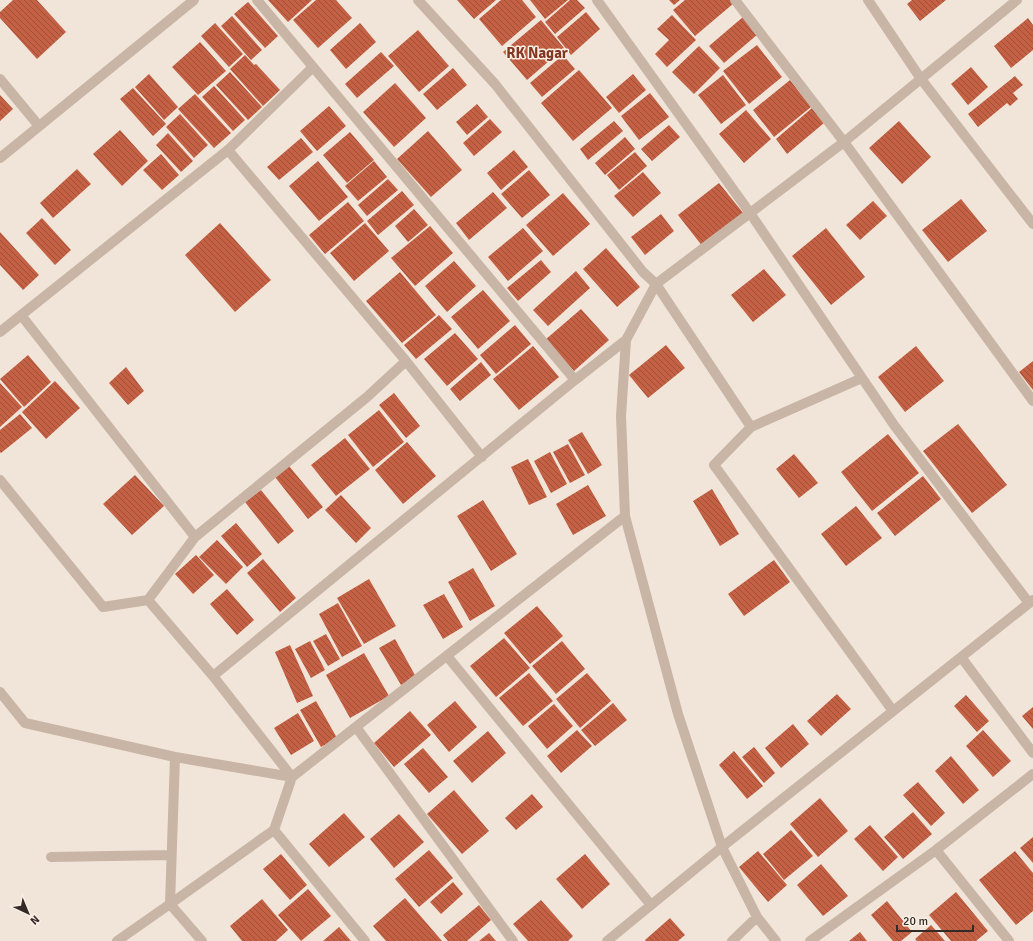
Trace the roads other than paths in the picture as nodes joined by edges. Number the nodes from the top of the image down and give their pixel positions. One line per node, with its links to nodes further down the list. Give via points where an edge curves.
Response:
1 (194, 0): 11 (street)
2 (257, 0): 8 (street)
3 (418, 0): 17 (street, via 495,84 643,272)
4 (735, 0): 12 (street)
5 (868, 0): 10 (street)
6 (1017, 0): 10 (street)
7 (600, 1): 15 (street)
8 (313, 67): 13 (street); 23 (street)
9 (0, 79): 11 (street)
10 (921, 79): 12 (street); 16 (street)
11 (39, 126): 14 (street)
12 (844, 142): 15 (street); 24 (street)
13 (228, 150): 18 (street); 21 (street)
14 (0, 158)
15 (750, 213): 17 (street); 22 (street)
16 (1033, 224)
17 (656, 284): 20 (street); 25 (street)
18 (21, 315): 19 (street); 29 (street)
19 (0, 332)
20 (626, 340): 23 (street); 28 (street, via 620,416)
21 (406, 361): 26 (street); 29 (street, via 360,402)
22 (862, 378): 25 (street); 31 (street, via 894,425)
23 (575, 380): 26 (street)
24 (1033, 400)
25 (751, 427): 36 (street, via 714,465)
26 (482, 457): 34 (street)
27 (0, 480): 30 (street, via 103,607)
28 (625, 516): 32 (street); 43 (street, via 678,714)
29 (195, 537): 30 (street)
30 (148, 600): 34 (street)
31 (1031, 601): 33 (street)
32 (447, 656): 37 (street); 48 (street)
33 (961, 657): 36 (street); 38 (street)
34 (213, 676): 41 (street)
35 (0, 692): 39 (street, via 25,723)
36 (893, 711): 43 (street)
37 (356, 727): 41 (street); 54 (street)
38 (1033, 753)
39 (175, 757): 41 (street); 45 (street)
40 (1033, 774): 44 (street)
41 (292, 777): 42 (street)
42 (274, 830): 47 (street); 53 (street)
43 (722, 847): 48 (street); 49 (street)
44 (936, 850): 50 (street); 58 (street)
45 (171, 855): 46 (street); 47 (street)
46 (51, 857)
47 (170, 904): 51 (street); 52 (street)
48 (651, 905): 55 (street)
49 (757, 917): 56 (street); 57 (street)
50 (1007, 940)
51 (117, 941)
52 (202, 941)
53 (365, 941)
54 (513, 941)
55 (607, 941)
56 (732, 941)
57 (776, 941)
58 (810, 941)

